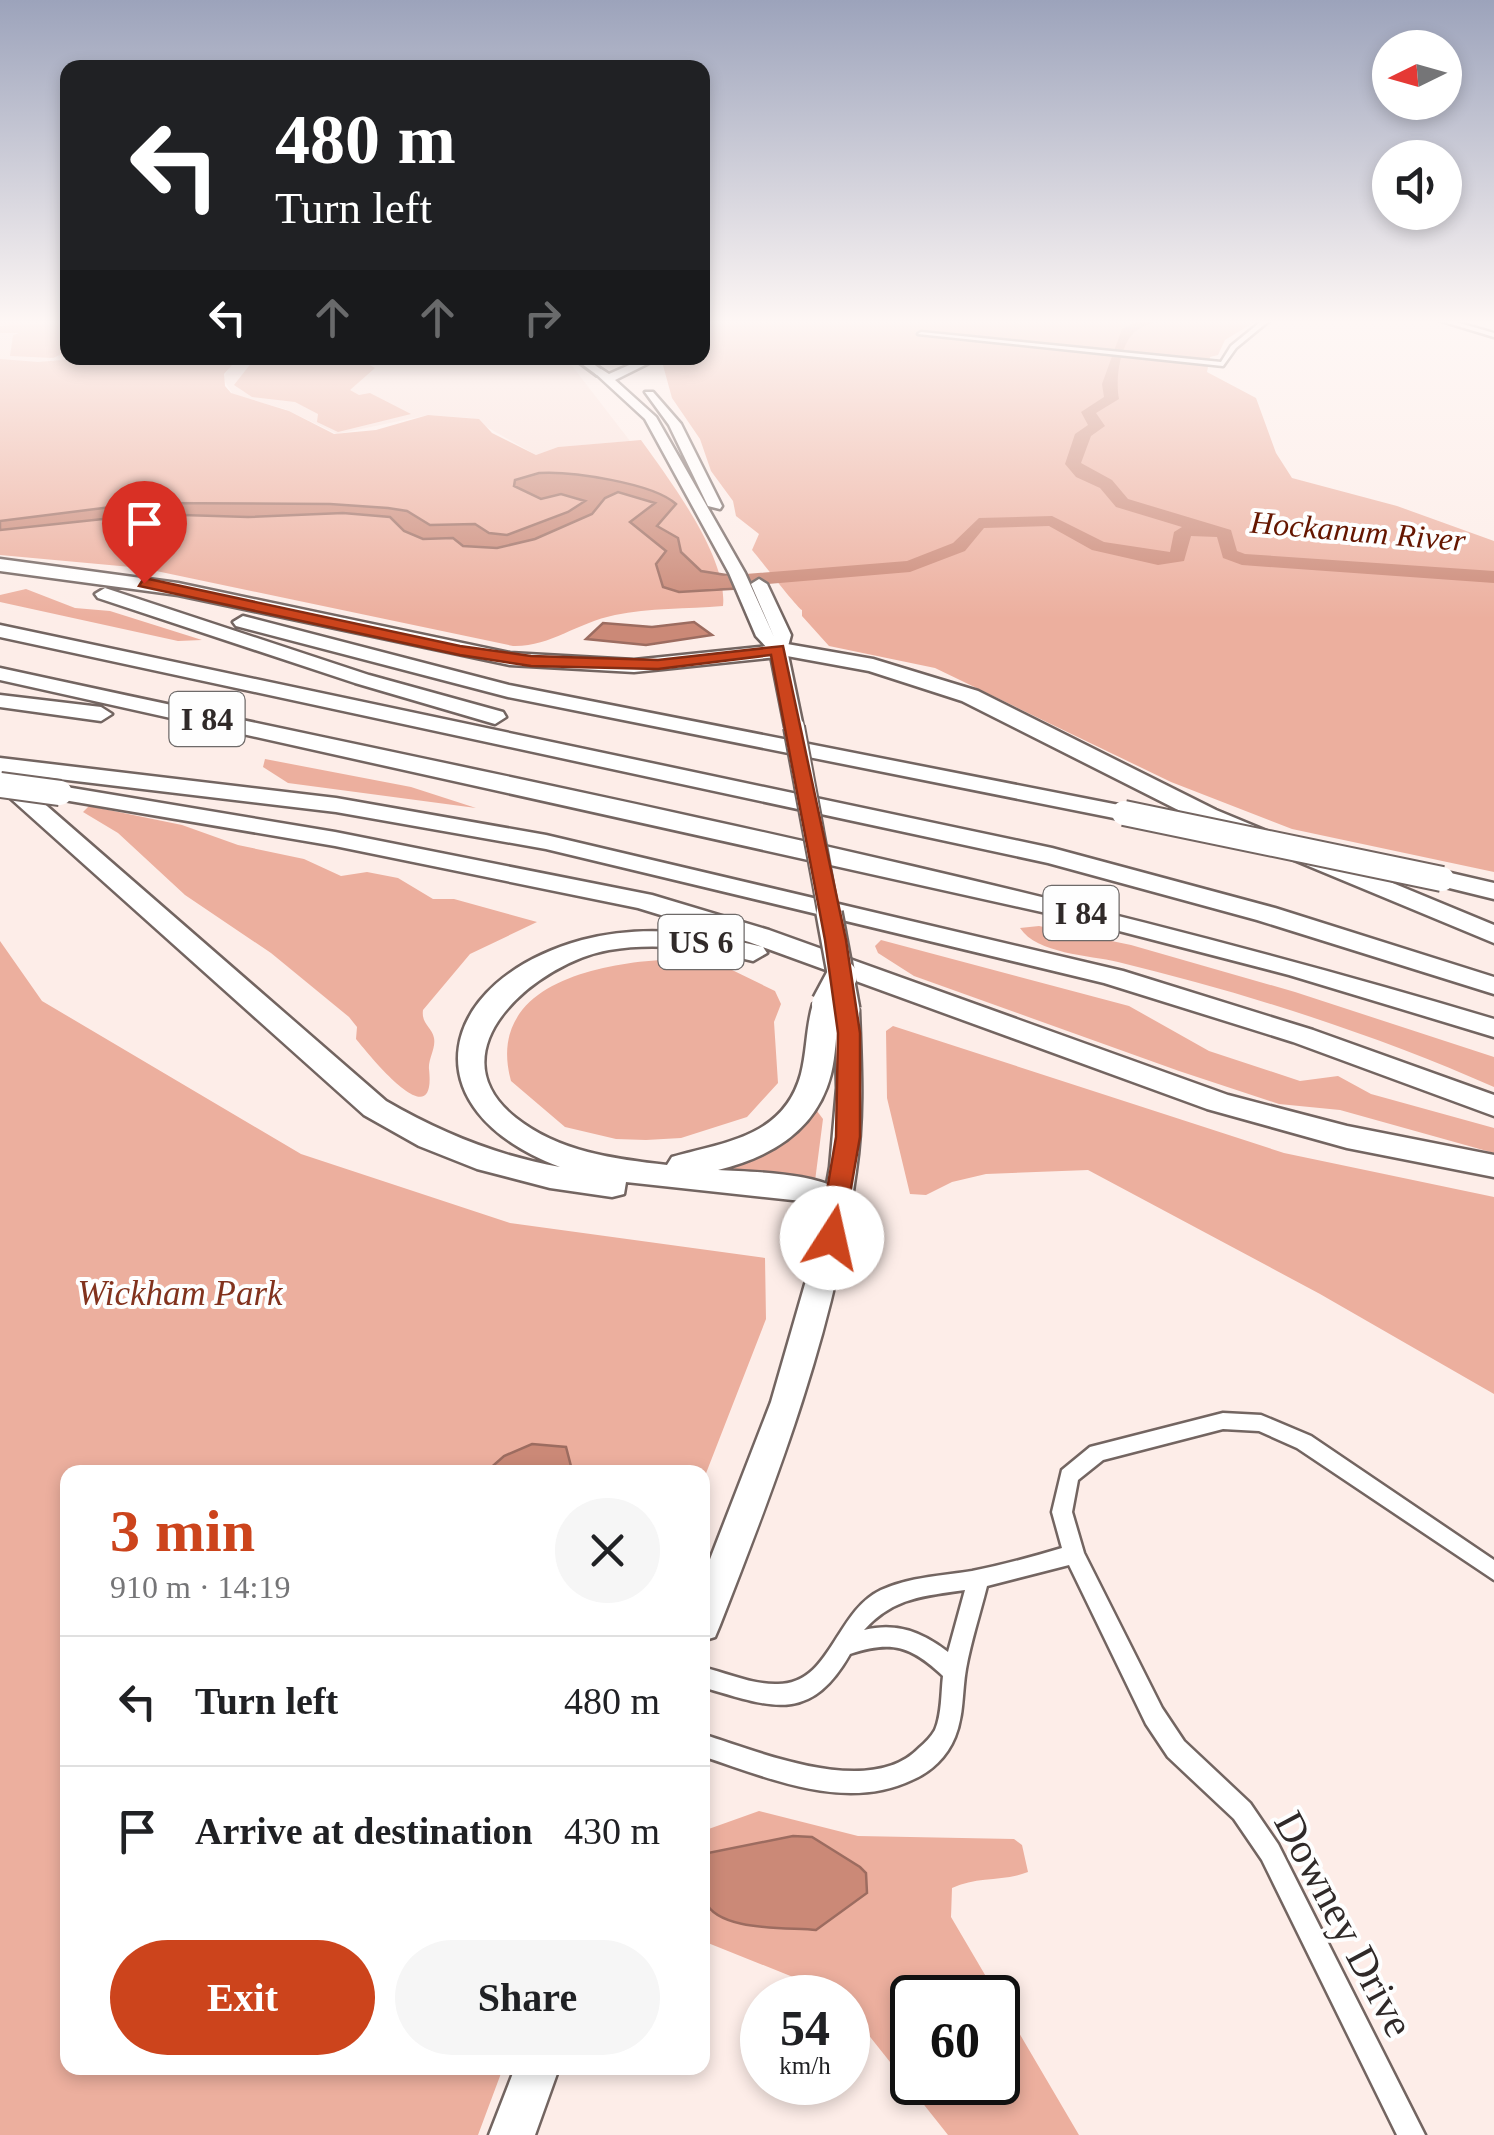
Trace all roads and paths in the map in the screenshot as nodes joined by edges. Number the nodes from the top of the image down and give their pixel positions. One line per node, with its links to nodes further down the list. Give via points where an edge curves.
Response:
1 (652, 420): 8 (main road, US 6, via 754,590 763,633)
2 (0, 565): 5 (highway, via 166,586)
3 (0, 574): 4 (highway)
4 (57, 582): 12 (highway); 13 (highway, via 180,604 488,686)
5 (299, 615): 8 (highway, via 480,654 564,664 658,665); 13 (highway)
6 (0, 620): 12 (highway, I 84)
7 (0, 631): 21 (highway, via 1035,852 1266,914)
8 (778, 650): 19 (highway, via 852,660 955,690 1207,815); 22 (main road, US 6, bridge)
9 (0, 661): 23 (highway, via 1095,900)
10 (0, 674): 15 (highway, I 84)
11 (0, 701): 15 (highway)
12 (520, 728): 20 (highway, I 84, via 1061,844)
13 (759, 740): 18 (highway, bridge)
14 (0, 765): 17 (highway)
15 (413, 765): 24 (highway, I 84, via 1132,925)
16 (0, 780): 17 (highway, bridge); 29 (highway, via 339,1080 413,1131 485,1160 570,1181 798,1208)
17 (47, 782): 25 (highway, via 643,901 743,931); 26 (highway, via 867,916 1179,996)
18 (1494, 891)
19 (1494, 935)
20 (1494, 969)
21 (1494, 986)
22 (839, 997): 28 (highway, US 6, via 812,1089 788,1126 713,1160); 29 (main road, via 850,1112)
23 (1494, 1012)
24 (1494, 1028)
25 (1167, 1086): 27 (highway, US 6, via 1312,1128); 28 (highway, US 6, via 744,950 681,939 610,942 550,960 504,990 476,1025 469,1064 481,1100 515,1133 558,1155)
26 (1494, 1106)
27 (1494, 1166)
28 (616, 1167): 29 (highway, via 807,1190)
29 (838, 1203): 33 (main road, via 799,1358)
30 (1074, 1554): 31 (street, Downey Drive, via 1062,1512 1068,1476 1097,1453 1224,1421 1261,1422 1304,1442); 32 (street); 40 (street, Downey Drive, via 1154,1716 1176,1749 1242,1811 1270,1852)
31 (1494, 1572)
32 (979, 1579): 34 (street, via 881,1599); 35 (street)
33 (710, 1604)
34 (840, 1647): 35 (street, via 874,1635 902,1635 930,1648); 36 (street, via 826,1677 804,1692 776,1696)
35 (954, 1672): 37 (street, via 953,1705 940,1744 908,1771 872,1785 828,1782)
36 (710, 1679)
37 (710, 1747)
38 (534, 2075): 39 (main road)
39 (512, 2135)
40 (1411, 2135)

